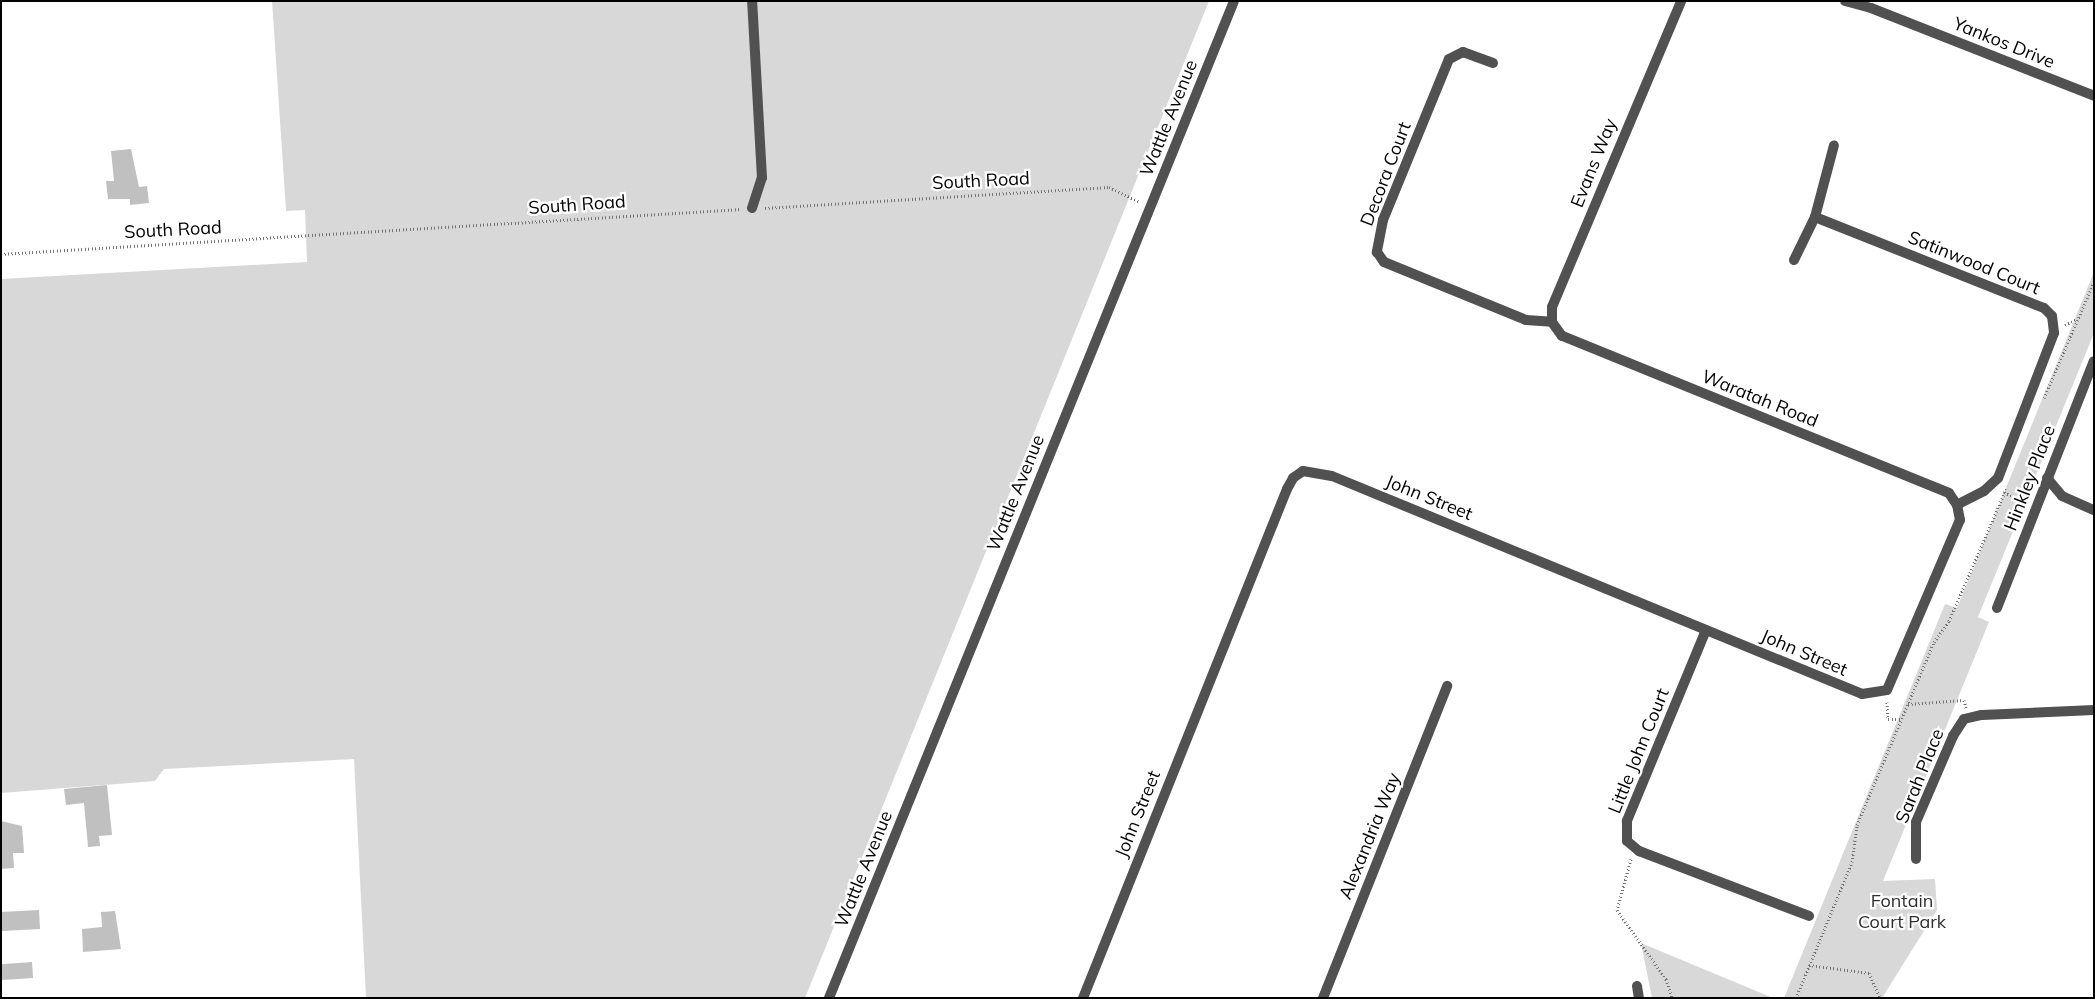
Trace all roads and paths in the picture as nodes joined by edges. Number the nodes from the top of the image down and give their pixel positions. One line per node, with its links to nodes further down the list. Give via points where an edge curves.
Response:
1 (752, 1): 11 (street, via 762,178)
2 (1234, 1): 10 (street, Wattle Avenue)
3 (1676, 1): 6 (street, Evans Way)
4 (1681, 1): 6 (street, Evans Way)
5 (1845, 1): 8 (street, Yankos Drive, via 1872,8)
6 (1672, 18): 16 (street, Evans Way, via 1552,307)
7 (1493, 63): 16 (street, Decora Court, via 1463,52 1449,59 1383,220 1377,252 1384,262 1526,320)
8 (2094, 96)
9 (1834, 145): 12 (street)
10 (1150, 207): 11 (path, South Road, via 1110,187); 38 (street, Wattle Avenue)
11 (752, 208): 13 (path, South Road)
12 (1815, 217): 14 (street); 22 (street, Satinwood Court, via 2044,308 2052,316 2054,333 1998,478 1984,491)
13 (1, 254)
14 (1794, 260)
15 (2094, 282): 18 (path)
16 (1552, 322): 22 (street, Waratah Road, via 1562,336 1949,493)
17 (2094, 361): 19 (street, Hinkley Place)
18 (2043, 401)
19 (2047, 478): 23 (street, Hinkley Place); 24 (street, via 2062,496)
20 (2008, 482): 21 (path)
21 (2004, 492): 23 (path); 29 (path, via 1950,621 1934,642)
22 (1957, 505): 28 (street, via 1960,520)
23 (2036, 507): 25 (street, Hinkley Place)
24 (2094, 510)
25 (1997, 608)
26 (1706, 630): 28 (street, John Street, via 1862,694); 33 (street, Little John Court, via 1627,821 1627,841); 39 (street, John Street, via 1332,476 1303,471 1286,489)
27 (1447, 686): 40 (street, Alexandria Way)
28 (1887, 690): 32 (path, via 1888,719)
29 (1908, 704): 31 (path, via 1964,700); 32 (path)
30 (2094, 710): 31 (street, Sarah Place)
31 (1968, 718): 34 (street, Sarah Place, via 1953,736 1916,822)
32 (1901, 719): 36 (path, via 1857,825 1852,862)
33 (1634, 849): 35 (street); 42 (path, via 1617,910 1666,979)
34 (1916, 859)
35 (1809, 916)
36 (1809, 964): 43 (path); 44 (path, via 1869,972)
37 (1637, 986): 41 (street)
38 (829, 998)
39 (1083, 998)
40 (1323, 998)
41 (1639, 998)
42 (1672, 998)
43 (1796, 998)
44 (1880, 998)

